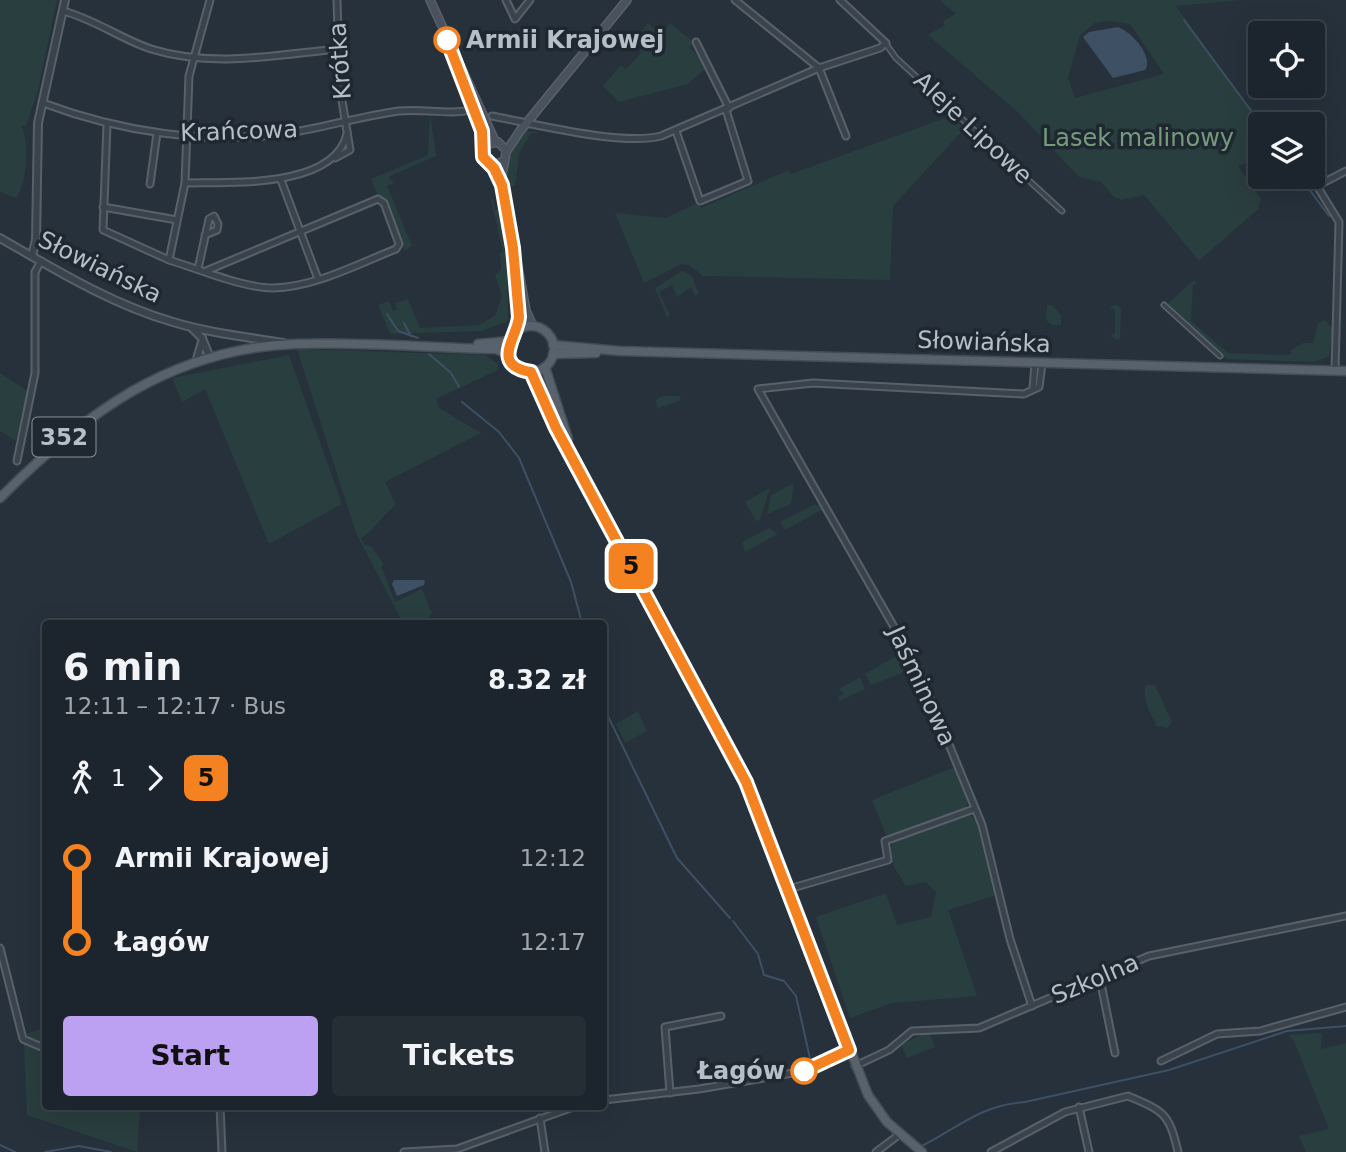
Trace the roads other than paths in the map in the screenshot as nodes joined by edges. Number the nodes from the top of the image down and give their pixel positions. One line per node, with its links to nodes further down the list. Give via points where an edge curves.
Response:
1 (65, 0): 10 (street)
2 (210, 0): 14 (street)
3 (337, 0): 13 (street, Krótka)
4 (430, 0): 17 (main road)
5 (506, 0): 6 (street, via 514,19)
6 (530, 0)
7 (627, 0): 21 (main road)
8 (735, 0): 15 (street)
9 (840, 0): 12 (street)
10 (63, 11): 14 (street, via 140,44); 16 (street)
11 (696, 43): 18 (street)
12 (886, 43): 15 (street); 39 (street, Aleje Lipowe, via 896,58)
13 (337, 49): 14 (street, via 249,58); 20 (street, Krótka)
14 (193, 57): 26 (street)
15 (819, 68): 18 (street); 27 (street)
16 (43, 103): 22 (street, Krańcowa); 45 (street, via 37,137)
17 (477, 108): 20 (street, Krańcowa, via 461,112 414,109); 28 (main road); 29 (main road)
18 (727, 109): 24 (street); 24 (street, via 748,181 700,201)
19 (492, 116): 21 (street)
20 (345, 121): 26 (street, Krańcowa, via 270,135); 34 (street, Krótka, via 348,153)
21 (528, 123): 23 (main road); 24 (street, via 643,138)
22 (107, 124): 25 (street, Krańcowa); 38 (street)
23 (520, 131): 28 (main road); 30 (main road)
24 (676, 131)
25 (157, 133): 26 (street, Krańcowa); 36 (street)
26 (186, 134): 35 (street)
27 (846, 136)
28 (496, 142): 29 (main road); 30 (main road)
29 (484, 147): 32 (main road, via 483,157)
30 (506, 152): 31 (main road)
31 (502, 162): 32 (main road); 37 (main road)
32 (492, 165): 37 (main road)
33 (1346, 171): 66 (street, via 1317,186 1339,222)
34 (281, 180): 35 (street); 41 (street)
35 (185, 183): 40 (street)
36 (150, 184)
37 (502, 185): 44 (main road)
38 (103, 207): 40 (street); 47 (street, via 104,233)
39 (1062, 211)
40 (177, 220): 47 (street)
41 (301, 229): 49 (street); 50 (street); 50 (street, via 378,199 384,203 398,247)
42 (205, 235): 48 (street)
43 (0, 238): 45 (street, Słowiańska)
44 (513, 248): 52 (main road); 54 (main road)
45 (32, 256): 46 (street, Słowiańska)
46 (41, 261): 53 (street, Słowiańska, via 124,305); 70 (street, via 35,272 35,373)
47 (169, 261): 48 (street)
48 (198, 269): 49 (street)
49 (206, 271): 50 (street, via 271,288)
50 (318, 279)
51 (1164, 304): 61 (street)
52 (533, 326): 54 (main road); 59 (main road, via 548,334)
53 (190, 327): 55 (street, Słowiańska); 57 (street)
54 (517, 330): 56 (main road)
55 (202, 340): 62 (street, Słowiańska); 63 (street)
56 (509, 341): 58 (main road, 352); 60 (main road)
57 (292, 344): 58 (main road, 352); 62 (main road, 352)
58 (423, 346): 60 (main road, 352, via 496,349)
59 (553, 350): 64 (main road, Słowiańska); 65 (main road)
60 (508, 354): 68 (main road, via 517,367)
61 (1220, 356)
62 (210, 358): 63 (main road, 352)
63 (195, 362): 71 (main road, 352, via 136,387 90,416)
64 (1039, 363): 66 (main road, Słowiańska); 72 (street, Jaśminowa, via 1032,392 1024,394 813,383 758,389 906,645)
65 (545, 367): 68 (main road); 69 (main road)
66 (1335, 370): 67 (main road, Słowiańska)
67 (1346, 371)
68 (531, 372): 69 (main road)
69 (573, 455): 73 (main road, via 746,782)
70 (17, 461)
71 (0, 498)
72 (974, 809): 73 (street, via 885,841 888,860); 77 (street, Jaśminowa)
73 (789, 889): 81 (main road)
74 (1346, 916): 76 (street, Szkolna, via 1149,956)
75 (0, 948): 80 (street, via 23,1039)
76 (1100, 979): 77 (street, Szkolna); 82 (street)
77 (1032, 1006): 84 (street, Szkolna, via 979,1028 912,1031 884,1053)
78 (1346, 1007): 83 (street, via 1260,1031 1217,1034)
79 (721, 1016): 85 (street, via 666,1027)
80 (42, 1047)
81 (849, 1050): 84 (main road); 85 (street, via 804,1071)
82 (1115, 1053)
83 (1161, 1062)
84 (855, 1066): 91 (main road, via 875,1107)
85 (670, 1093): 86 (street)
86 (607, 1100)
87 (1079, 1107): 98 (street); 99 (street); 100 (street, via 1128,1096 1165,1116)
88 (220, 1110): 93 (street)
89 (564, 1110): 90 (street)
90 (540, 1118): 92 (street); 95 (street)
91 (900, 1134): 96 (street); 97 (main road)
92 (470, 1149): 94 (street)
93 (222, 1152)
94 (404, 1152)
95 (545, 1152)
96 (876, 1152)
97 (922, 1152)
98 (992, 1152)
99 (1089, 1152)
100 (1178, 1152)

